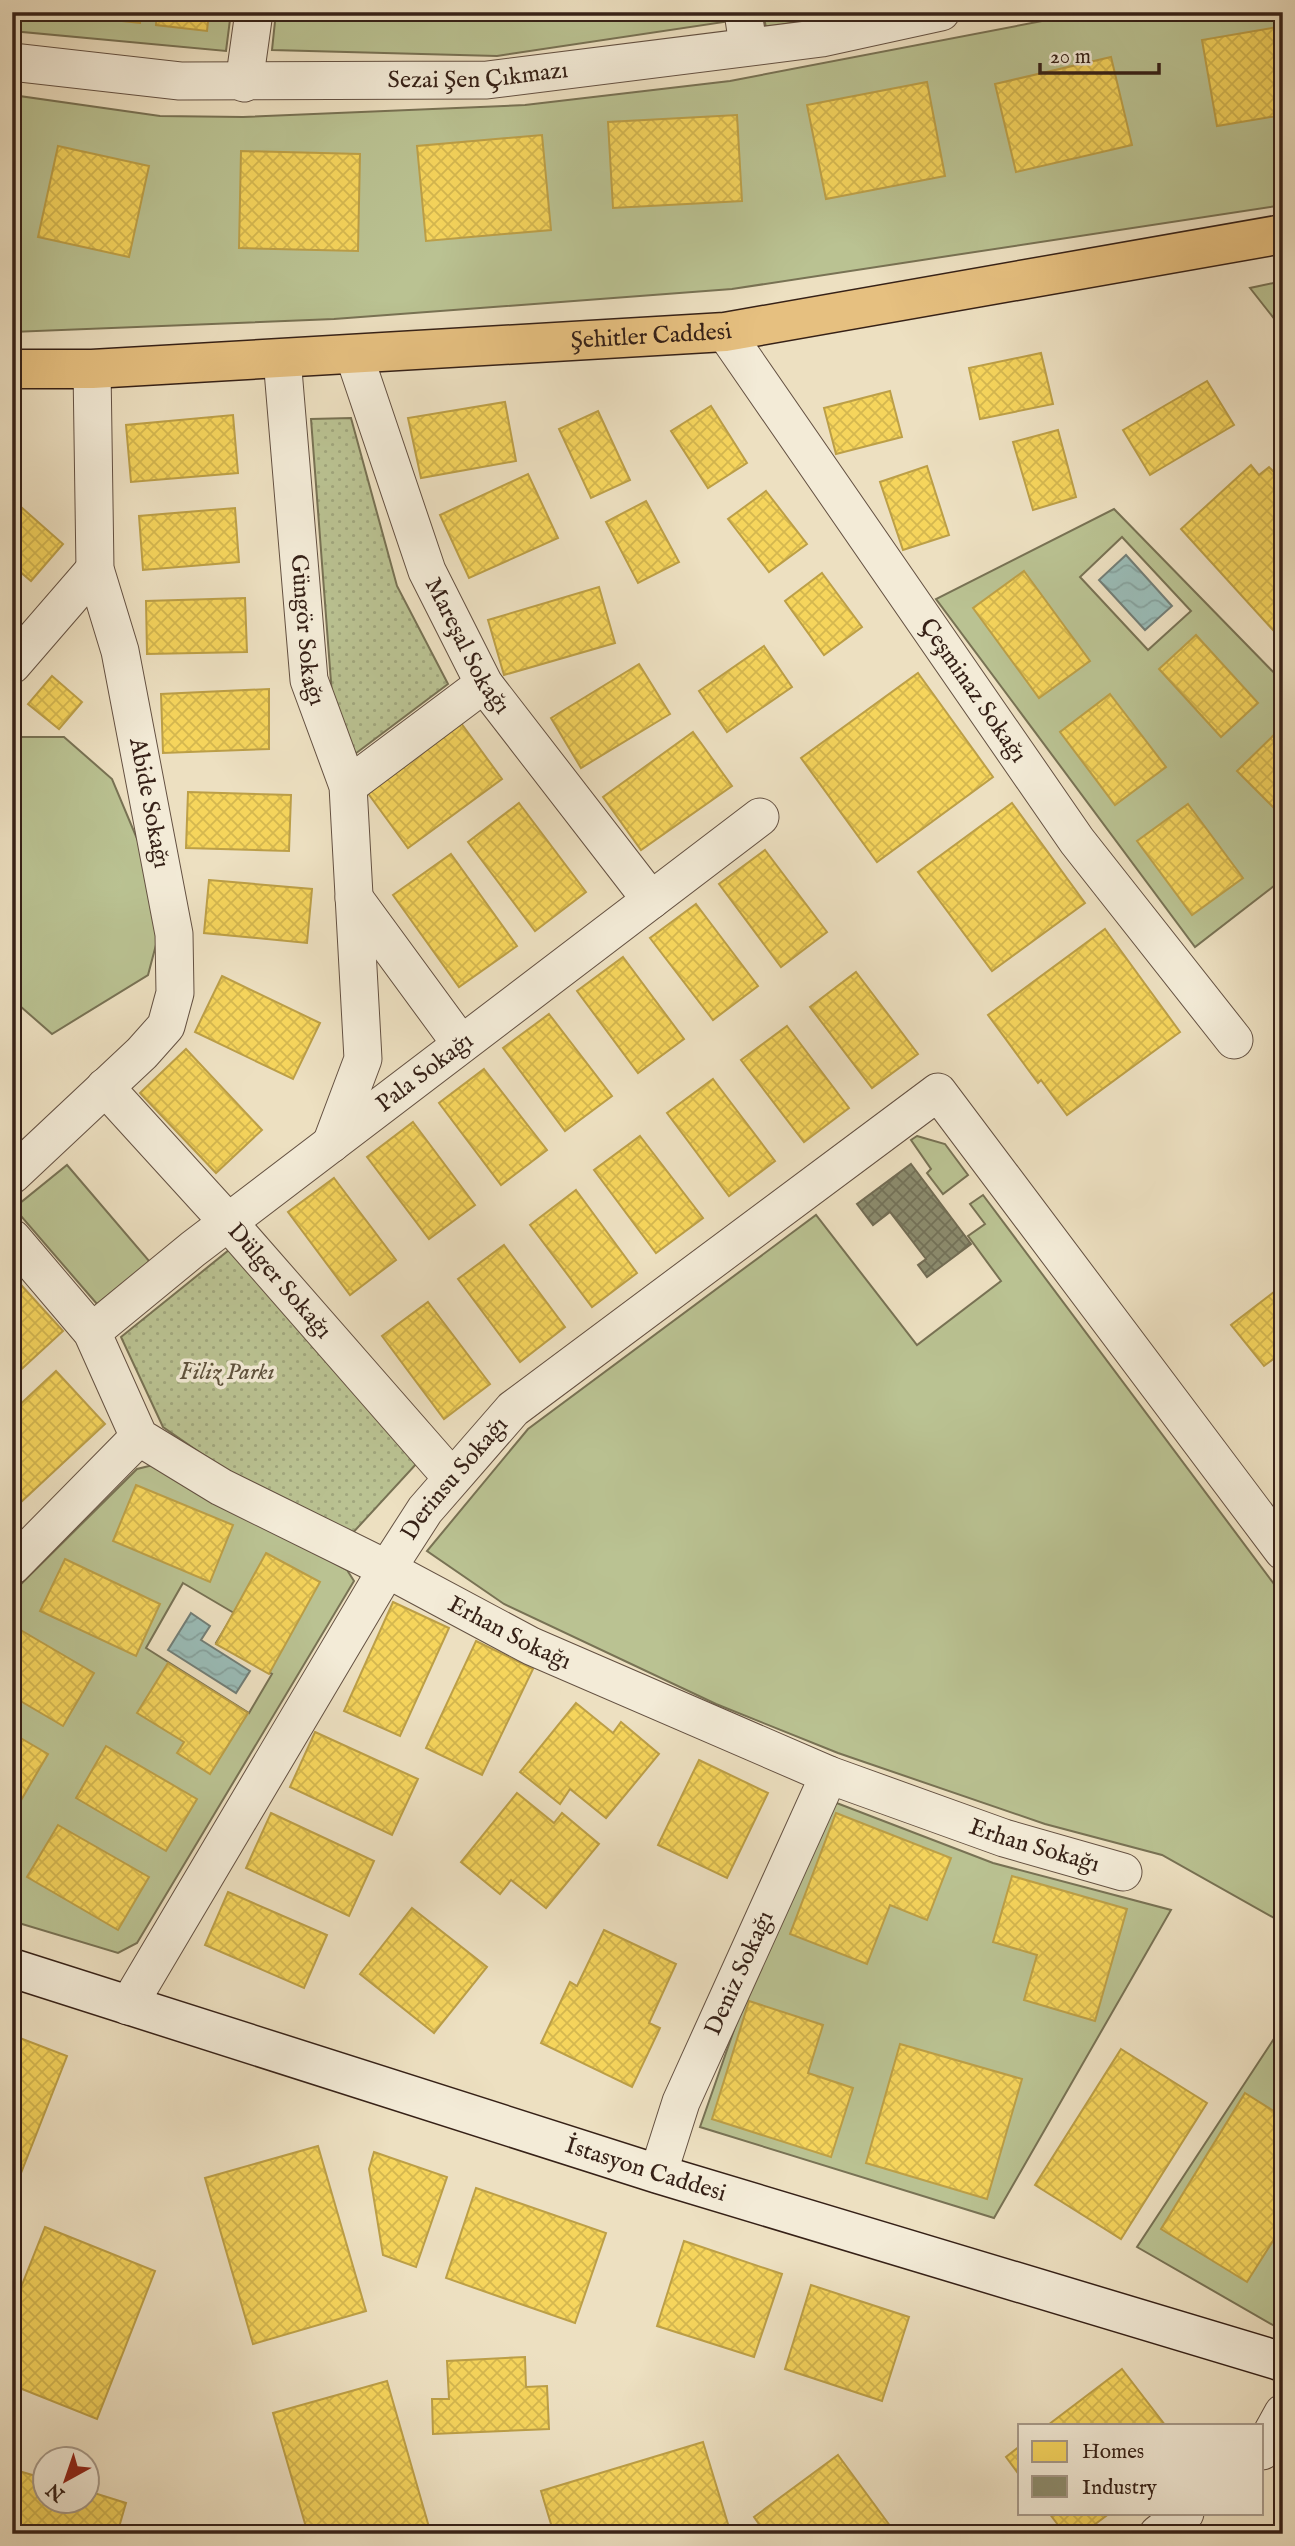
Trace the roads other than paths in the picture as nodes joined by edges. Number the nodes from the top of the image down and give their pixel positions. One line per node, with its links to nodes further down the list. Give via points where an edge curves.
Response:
1 (254, 12): 5 (street)
2 (941, 12): 3 (street, Sezai Şen Çıkmazı, via 822,38)
3 (745, 29): 5 (street, Sezai Şen Çıkmazı, via 486,80)
4 (12, 62): 5 (street, Sezai Şen Çıkmazı, via 180,81)
5 (244, 83)
6 (1283, 234): 7 (main road, Şehitler Caddesi)
7 (725, 332): 8 (main road, Şehitler Caddesi); 19 (street, Çeşminaz Sokağı, via 1077,841)
8 (354, 355): 9 (main road, Şehitler Caddesi); 14 (street, Mareşal Sokağı, via 428,571)
9 (282, 358): 11 (main road, Şehitler Caddesi); 15 (street, Güngör Sokağı, via 309,680)
10 (12, 369): 11 (main road, Şehitler Caddesi)
11 (92, 369): 12 (street, Abide Sokağı)
12 (95, 569): 13 (street); 21 (street, Abide Sokağı, via 122,664 174,934 175,981 166,1026)
13 (12, 666)
14 (485, 684): 15 (street); 18 (street, Mareşal Sokağı)
15 (348, 786): 17 (street, Güngör Sokağı)
16 (760, 817): 18 (street, Pala Sokağı)
17 (354, 898): 20 (street); 22 (street, Güngör Sokağı, via 363,1059)
18 (651, 900): 20 (street, Pala Sokağı)
19 (1234, 1040)
20 (461, 1044): 22 (street, Pala Sokağı)
21 (105, 1087): 23 (street, Abide Sokağı); 24 (street, Dülger Sokağı)
22 (331, 1143): 24 (street, Pala Sokağı)
23 (12, 1175)
24 (228, 1222): 26 (street, Pala Sokağı); 28 (street, Dülger Sokağı)
25 (12, 1238): 26 (street)
26 (92, 1332): 27 (street)
27 (139, 1437): 30 (street); 31 (street, Erhan Sokağı, via 221,1487)
28 (452, 1478): 29 (street, Derinsu Sokağı, via 513,1409 938,1092); 31 (street, Derinsu Sokağı)
29 (1283, 1551)
30 (12, 1566)
31 (387, 1569): 32 (street, Erhan Sokağı, via 531,1646); 35 (street, Derinsu Sokağı)
32 (829, 1775): 33 (street, Erhan Sokağı, via 1004,1838); 36 (street, Deniz Sokağı, via 681,2102)
33 (1123, 1872)
34 (12, 1968): 35 (street, İstasyon Caddesi)
35 (128, 2006): 36 (street, İstasyon Caddesi)
36 (658, 2174): 37 (street, İstasyon Caddesi)
37 (1283, 2362)
38 (1283, 2413): 39 (street)
39 (1264, 2447)
40 (1184, 2514): 41 (street)
41 (1158, 2534)

